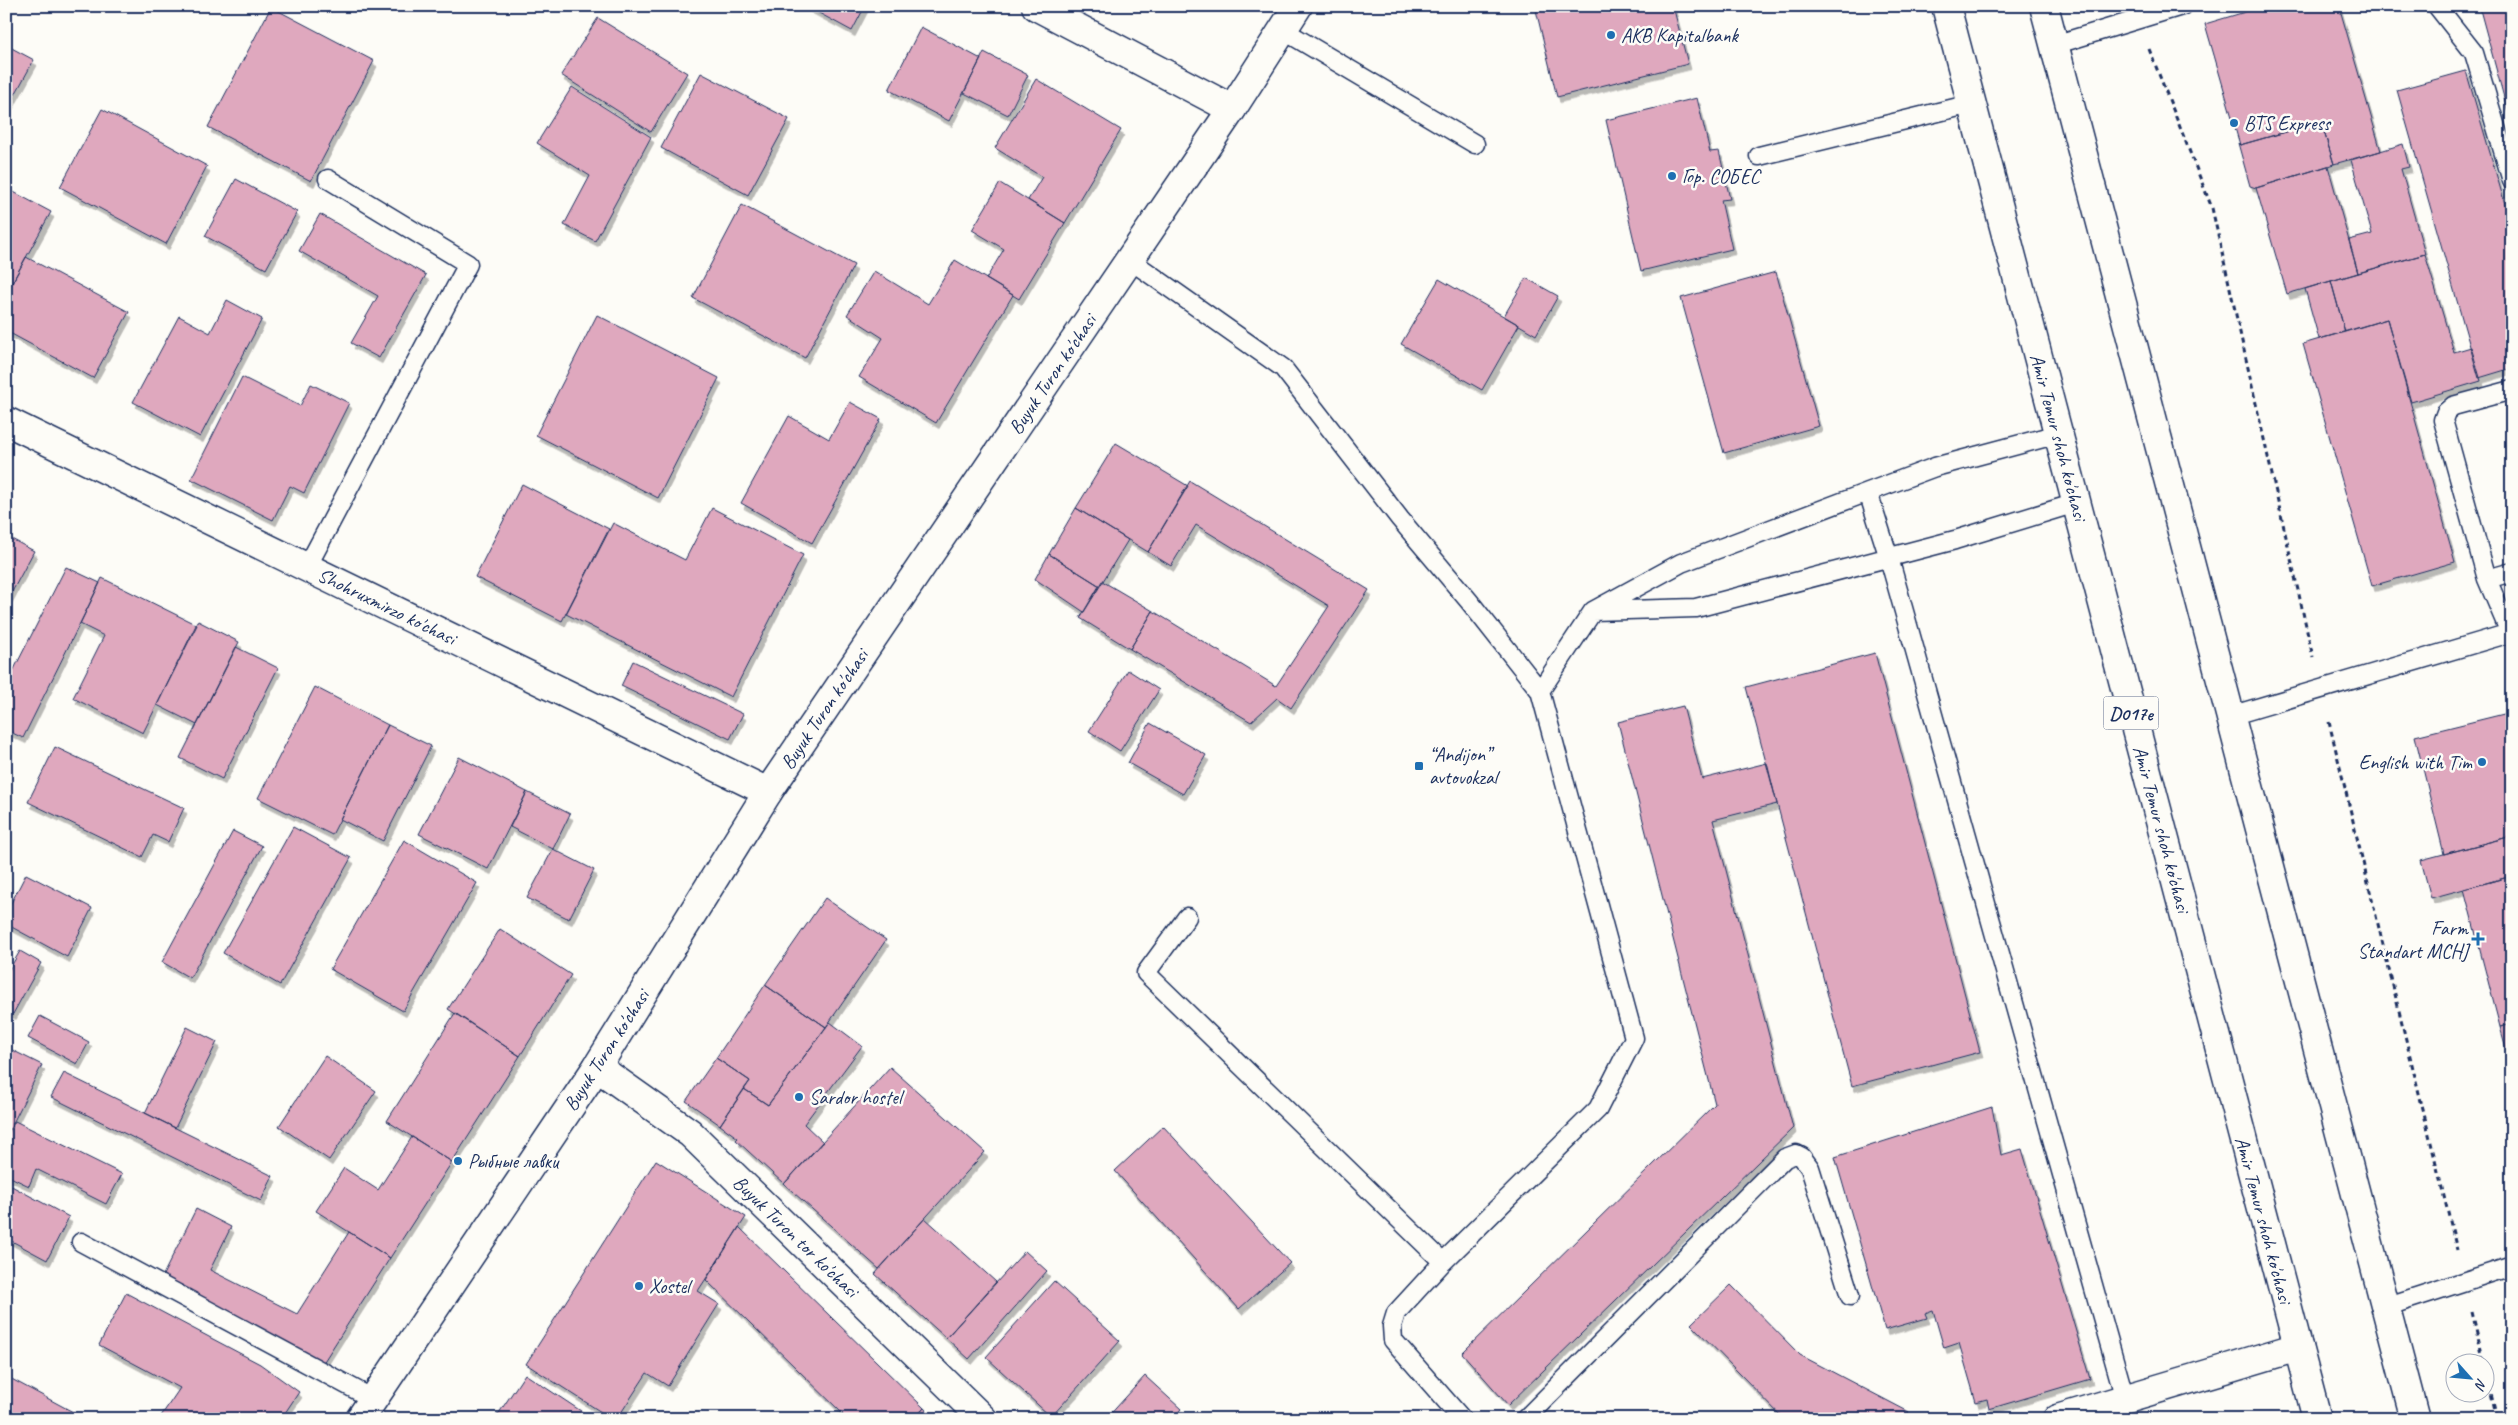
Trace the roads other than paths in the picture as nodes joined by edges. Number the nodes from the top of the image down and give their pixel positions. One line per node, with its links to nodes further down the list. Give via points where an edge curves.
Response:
1 (1036, 6): 10 (street)
2 (1298, 6): 7 (street, Buyuk Turon ko'chasi)
3 (1946, 6): 9 (street, Amir Temur shoh ko'chasi / D017e)
4 (2044, 6): 8 (street)
5 (2182, 6): 8 (lane)
6 (2437, 6): 14 (lane, via 2474,53)
7 (1283, 30): 10 (street, Buyuk Turon ko'chasi); 11 (lane)
8 (2054, 46): 28 (street)
9 (1971, 104): 12 (lane); 18 (street, Amir Temur shoh ko'chasi / D017e)
10 (1232, 109): 15 (street, Buyuk Turon ko'chasi)
11 (1475, 144)
12 (1759, 156)
13 (328, 180): 22 (lane, via 468,264)
14 (2512, 181)
15 (1130, 260): 27 (lane, via 1283,368); 29 (street, Buyuk Turon ko'chasi)
16 (2512, 390): 24 (lane, via 2453,406 2443,420)
17 (6, 421): 22 (street, Shohruxmirzo ko'chasi)
18 (2058, 434): 19 (lane, via 1934,467); 20 (street, Amir Temur shoh ko'chasi / D017e)
19 (1868, 492): 21 (lane); 25 (lane, via 1681,563)
20 (2076, 503): 21 (lane); 37 (street, Amir Temur shoh ko'chasi / D017e)
21 (1889, 558): 25 (lane, via 1696,608); 38 (lane)
22 (307, 567): 29 (street, Shohruxmirzo ko'chasi)
23 (2512, 572): 24 (lane)
24 (2487, 579): 26 (lane)
25 (1593, 611): 27 (lane)
26 (2511, 634): 28 (lane)
27 (1540, 691): 33 (lane, via 1634,1038 1598,1109)
28 (2230, 716): 36 (street)
29 (768, 792): 31 (street, Buyuk Turon ko'chasi)
30 (1187, 917): 33 (lane, via 1146,973)
31 (597, 1067): 39 (street, Buyuk Turon ko'chasi); 40 (street, Buyuk Turon tor ko'chasi, via 690,1132)
32 (81, 1242): 39 (lane)
33 (1443, 1262): 41 (lane, via 1396,1313 1392,1326 1393,1340)
34 (2512, 1266): 36 (lane)
35 (1850, 1296): 42 (lane, via 1810,1168 1796,1154 1785,1158)
36 (2385, 1307): 45 (street)
37 (2298, 1347): 38 (street); 44 (street, Amir Temur shoh ko'chasi / D017e)
38 (2125, 1399): 43 (street)
39 (366, 1409)
40 (983, 1419)
41 (1462, 1419)
42 (1525, 1419)
43 (2057, 1419)
44 (2317, 1419)
45 (2415, 1419)

